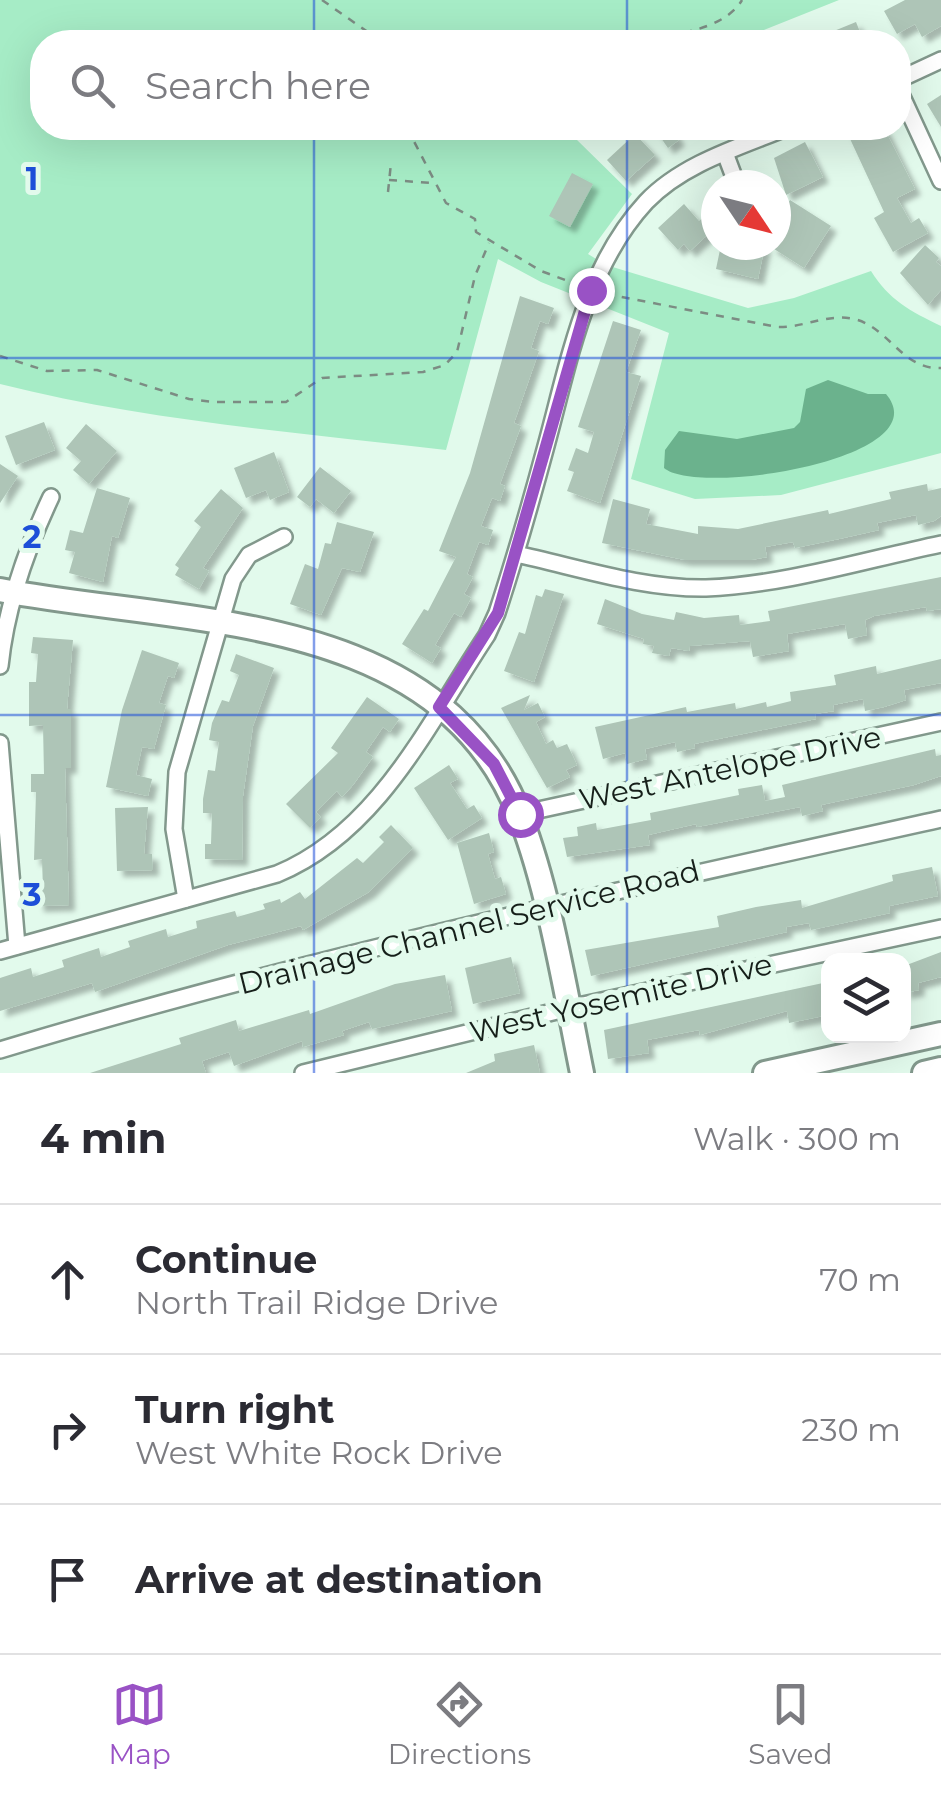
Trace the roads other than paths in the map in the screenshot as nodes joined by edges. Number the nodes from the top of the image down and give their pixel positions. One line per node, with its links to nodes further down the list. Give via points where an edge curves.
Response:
1 (941, 60): 2 (street)
2 (911, 74)
3 (911, 116): 7 (street)
4 (757, 140): 5 (street)
5 (725, 153): 6 (street); 11 (street, via 647,201 612,246 591,290)
6 (732, 170)
7 (941, 182)
8 (51, 497): 12 (street)
9 (284, 537): 13 (street, via 239,567)
10 (941, 544): 11 (street, via 706,588 658,585)
11 (516, 554): 15 (street, via 488,635)
12 (8, 591): 13 (street); 14 (street)
13 (219, 620): 15 (street, via 365,658); 20 (street, via 174,791)
14 (0, 666)
15 (439, 707): 18 (street, via 494,764); 20 (street, via 373,804 334,843 277,874)
16 (941, 722): 18 (street, West Antelope Drive)
17 (0, 743): 23 (street)
18 (520, 814): 21 (street)
19 (941, 818): 21 (street, Drainage Channel Service Road)
20 (186, 899): 23 (street)
21 (546, 913): 25 (street); 27 (street, Drainage Channel Service Road, via 123,1012)
22 (941, 928): 25 (street, West Yosemite Drive)
23 (17, 946): 24 (street)
24 (0, 951)
25 (569, 1008): 29 (street, West Yosemite Drive); 30 (street)
26 (941, 1034): 31 (street)
27 (0, 1050)
28 (941, 1070): 32 (street)
29 (303, 1073)
30 (582, 1073)
31 (765, 1073)
32 (924, 1073)

